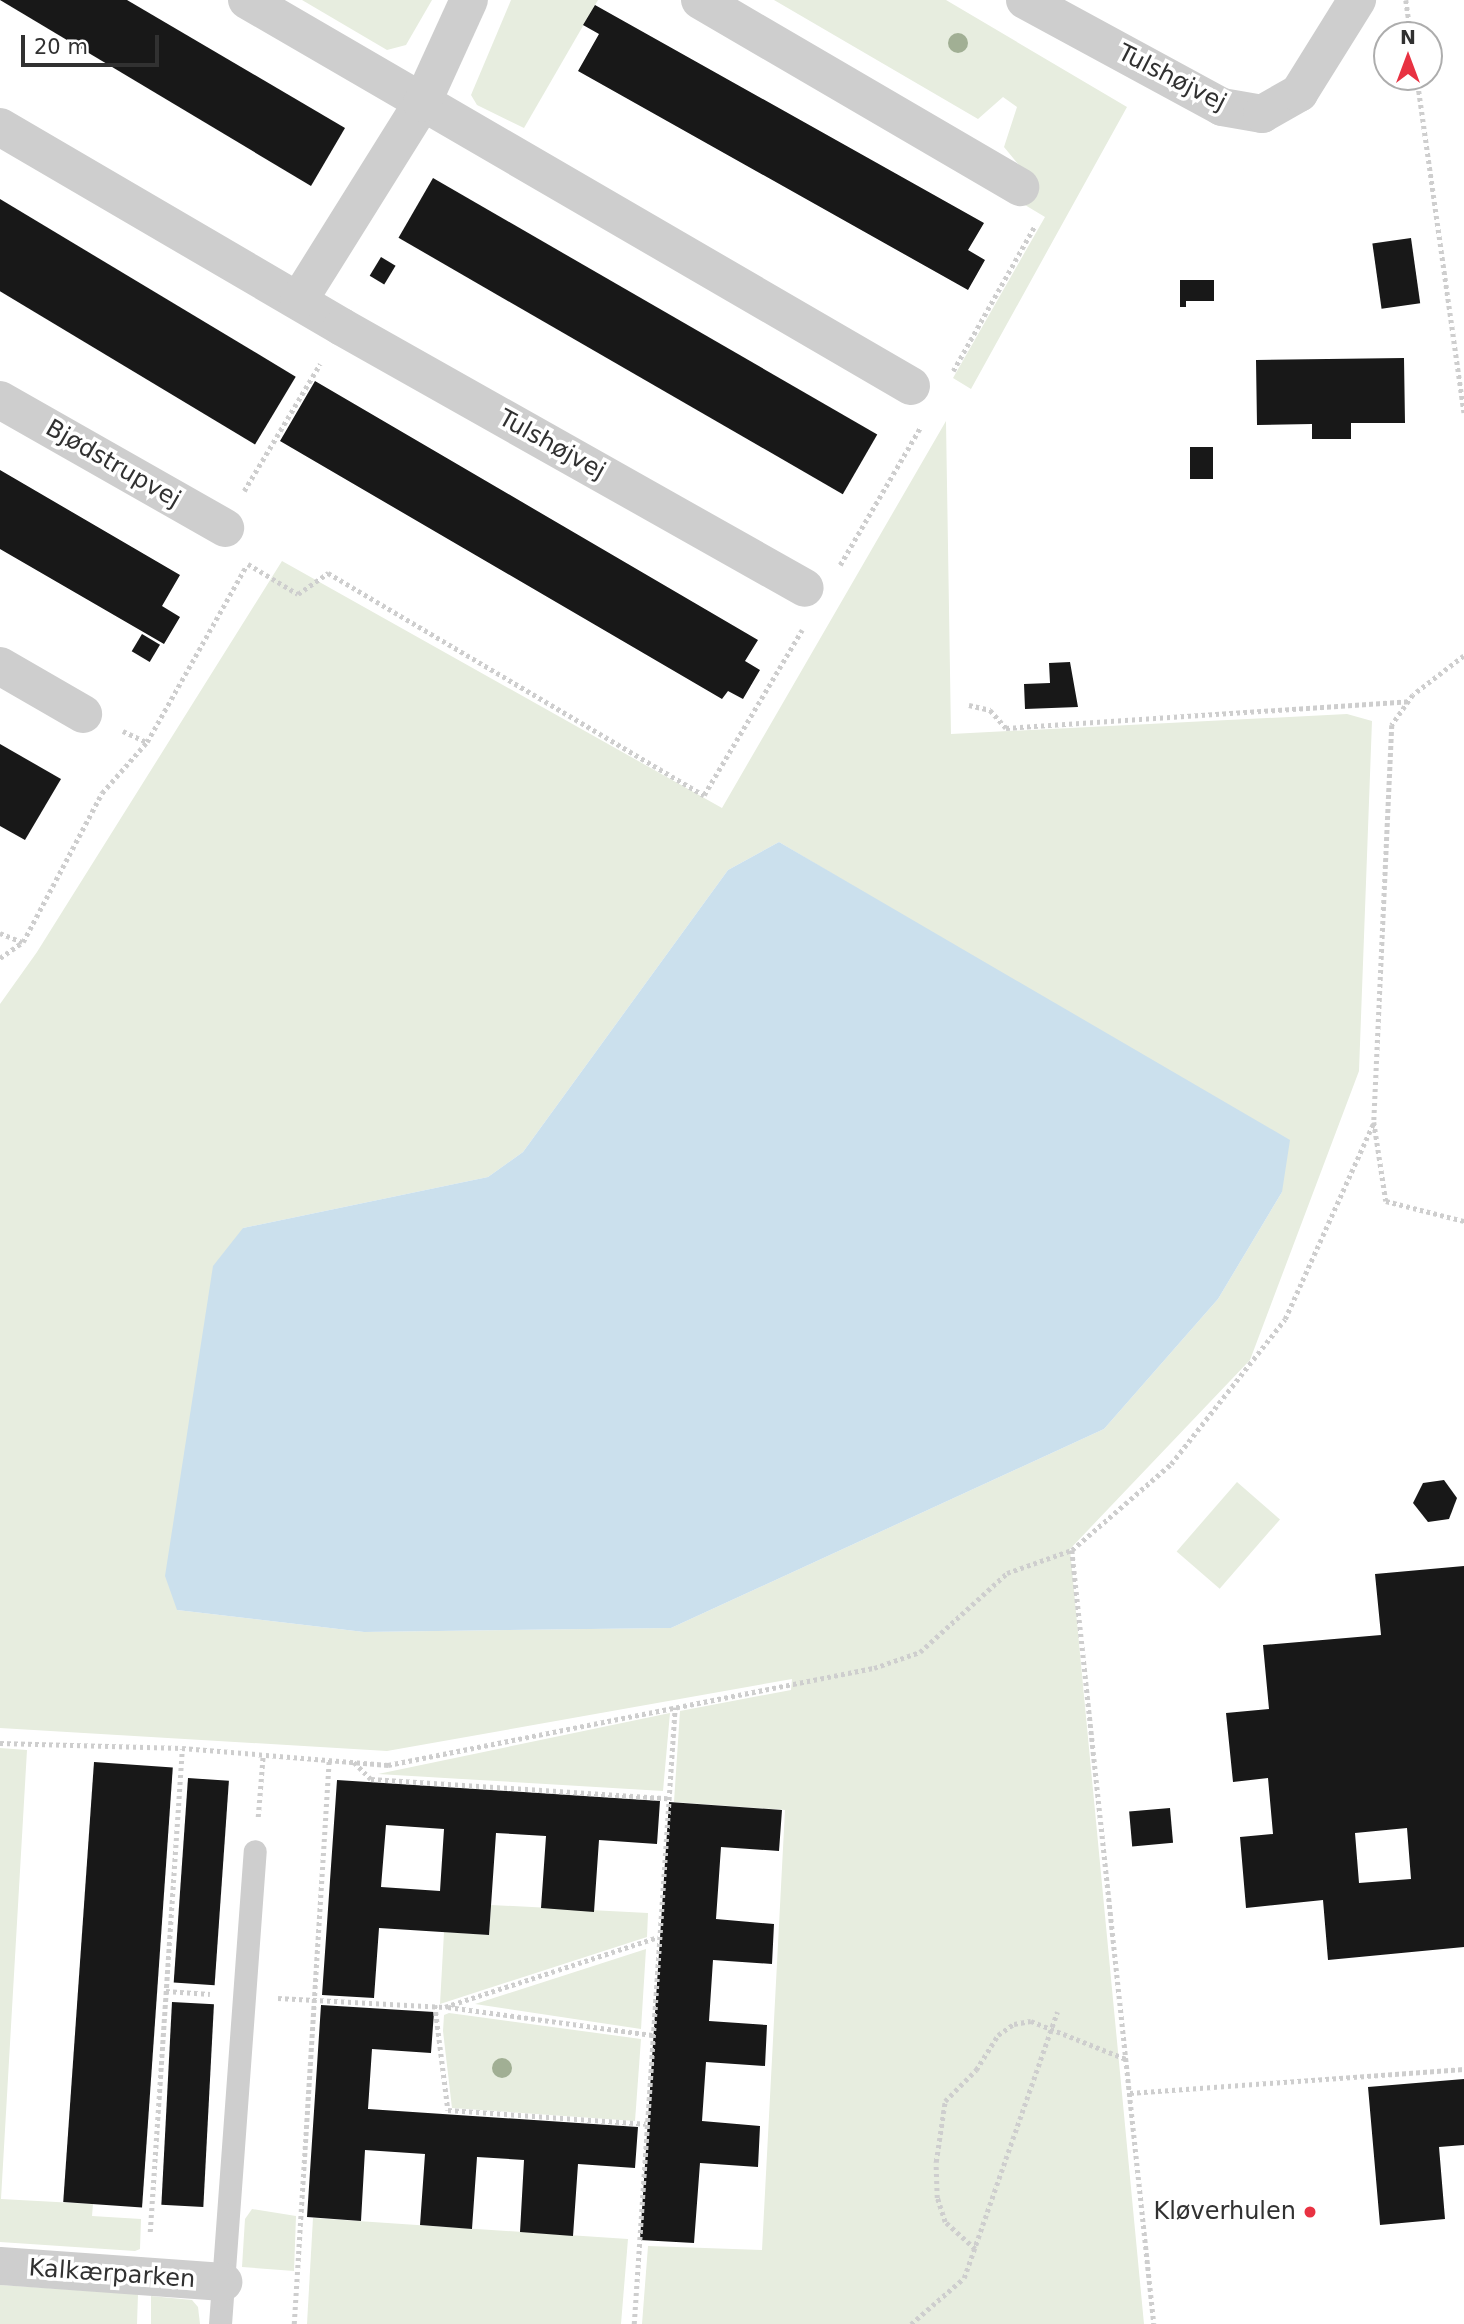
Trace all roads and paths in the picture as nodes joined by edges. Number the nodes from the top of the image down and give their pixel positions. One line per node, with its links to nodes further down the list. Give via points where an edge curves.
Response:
1 (247, 0): 9 (street)
2 (469, 0): 9 (street)
3 (700, 0): 11 (street)
4 (1025, 0): 5 (street, Tulshøjvej, via 1222,107 1262,114 1299,93)
5 (1357, 0)
6 (1406, 0): 7 (path)
7 (1409, 21)
8 (1419, 91): 16 (path)
9 (422, 103): 12 (street); 14 (street)
10 (0, 127): 12 (street, Tulshøjvej)
11 (1020, 187)
12 (299, 300): 13 (street, Tulshøjvej)
13 (342, 327): 17 (path); 19 (street, Tulshøjvej)
14 (911, 386)
15 (0, 400): 18 (street, Bjødstrupvej)
16 (1464, 413)
17 (248, 482)
18 (225, 528): 26 (path, via 248,564 148,742 102,793)
19 (805, 588)
20 (1464, 656): 22 (path)
21 (0, 666): 24 (street)
22 (1410, 701): 23 (path, via 1006,728 990,710); 28 (path, via 1392,725)
23 (969, 705)
24 (83, 714)
25 (0, 933): 26 (path)
26 (23, 942): 27 (path)
27 (0, 958)
28 (1374, 1122): 29 (path, via 1386,1201); 30 (path, via 1285,1320 1171,1464)
29 (1464, 1221)
30 (1072, 1550): 31 (path, via 1007,1573 920,1652 874,1668); 47 (path)
31 (675, 1707): 36 (path, via 388,1765); 37 (path)
32 (0, 1744): 33 (path)
33 (182, 1748): 34 (path); 53 (path)
34 (263, 1755): 35 (path); 38 (path)
35 (329, 1760): 36 (path); 41 (path)
36 (353, 1762): 37 (path, via 371,1779)
37 (667, 1798): 39 (path)
38 (255, 1851): 40 (lane)
39 (658, 1937): 43 (path); 46 (path)
40 (246, 1996): 41 (path); 54 (lane)
41 (313, 2000): 42 (path); 56 (path)
42 (435, 2005): 43 (path); 50 (path, via 448,2110)
43 (445, 2007): 46 (path)
44 (1057, 2012): 45 (path)
45 (1050, 2029): 47 (path); 51 (path); 51 (path, via 1031,2021 1006,2029 976,2070 945,2101 936,2162 937,2198 945,2222)
46 (652, 2035): 50 (path)
47 (1126, 2059): 49 (path)
48 (1464, 2069): 49 (path)
49 (1130, 2094): 59 (path)
50 (646, 2124): 57 (path)
51 (975, 2249): 58 (path, via 964,2278)
52 (0, 2266): 53 (street, Kalkærparken)
53 (148, 2277): 54 (street, Kalkærparken)
54 (223, 2282): 55 (lane)
55 (220, 2324)
56 (294, 2324)
57 (634, 2324)
58 (911, 2324)
59 (1154, 2324)

